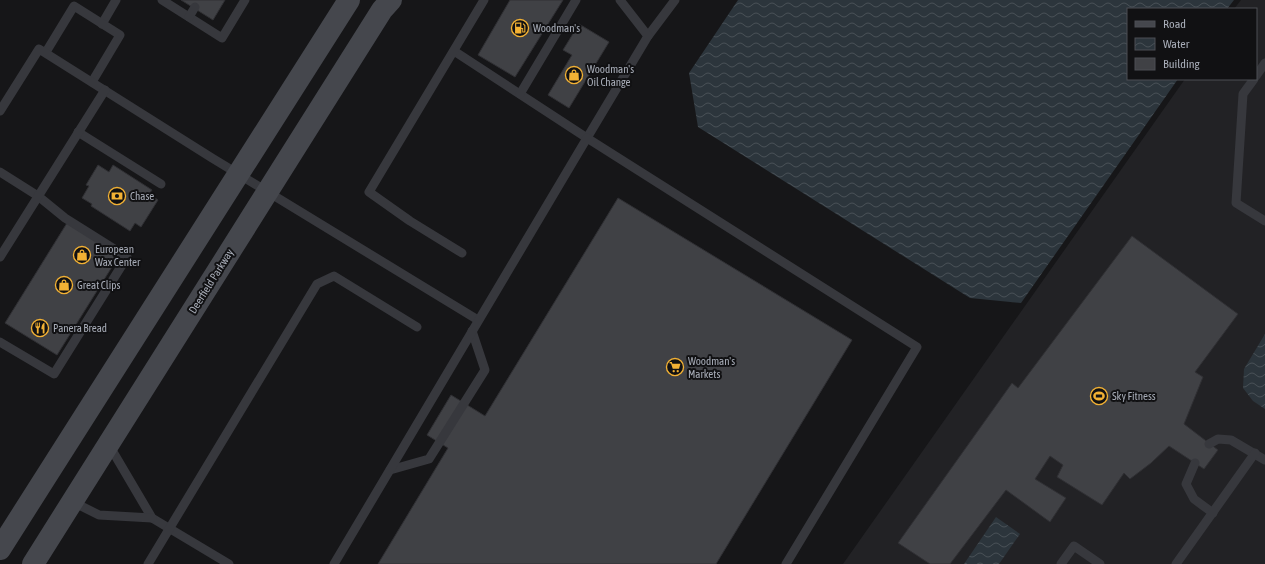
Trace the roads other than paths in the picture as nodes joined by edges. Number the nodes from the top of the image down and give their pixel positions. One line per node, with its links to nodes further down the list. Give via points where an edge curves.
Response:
1 (116, 0): 12 (lane)
2 (246, 0): 11 (lane, via 222,38)
3 (349, 0): 26 (main road)
4 (390, 0): 28 (main road, Deerfield Parkway)
5 (484, 0): 14 (lane)
6 (576, 0): 21 (lane)
7 (620, 0): 13 (lane)
8 (674, 0): 13 (lane)
9 (166, 1): 11 (lane)
10 (195, 7): 11 (lane)
11 (189, 17)
12 (102, 24): 15 (lane, via 74,6); 19 (lane, via 120,35)
13 (648, 36): 24 (lane)
14 (454, 51): 21 (lane); 31 (lane, via 370,192 410,221)
15 (46, 52): 19 (lane); 22 (lane, via 39,48)
16 (1265, 63): 17 (lane)
17 (1257, 75)
18 (1253, 80): 30 (lane, via 1243,94 1236,203)
19 (92, 82): 20 (lane)
20 (105, 90): 23 (lane); 26 (lane)
21 (520, 94): 24 (lane)
22 (0, 111)
23 (78, 132): 27 (lane); 29 (lane)
24 (587, 138): 33 (lane); 52 (lane, via 917,347)
25 (0, 172): 29 (lane)
26 (238, 174): 28 (lane); 47 (main road)
27 (161, 184)
28 (268, 191): 33 (lane); 37 (main road, Deerfield Parkway)
29 (38, 196): 32 (lane); 36 (lane, via 65,218 127,257 54,374)
30 (1265, 221)
31 (462, 253)
32 (0, 257)
33 (478, 320): 35 (lane)
34 (418, 327): 46 (lane, via 334,276 317,284)
35 (472, 331): 42 (lane); 42 (lane, via 486,370 429,459)
36 (0, 342)
37 (109, 444): 43 (main road, Deerfield Parkway); 45 (lane)
38 (1210, 444): 39 (lane, via 1218,439 1231,440)
39 (1255, 453): 40 (lane); 44 (lane)
40 (1265, 460)
41 (1195, 463): 44 (lane, via 1186,484 1194,499)
42 (390, 470): 51 (lane)
43 (72, 502): 45 (lane, via 99,515); 48 (main road, Deerfield Parkway)
44 (1213, 513): 55 (lane)
45 (152, 518): 46 (lane)
46 (170, 528): 49 (lane); 50 (lane)
47 (0, 549)
48 (33, 564)
49 (148, 564)
50 (229, 564)
51 (334, 564)
52 (786, 564)
53 (1061, 564): 54 (lane, via 1074,546)
54 (1100, 564)
55 (1176, 564)

